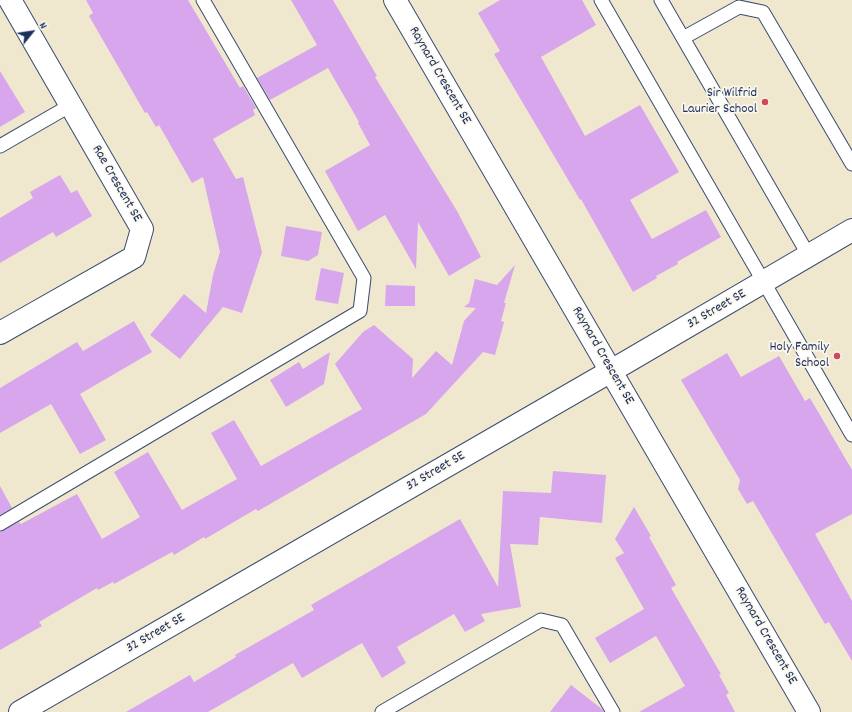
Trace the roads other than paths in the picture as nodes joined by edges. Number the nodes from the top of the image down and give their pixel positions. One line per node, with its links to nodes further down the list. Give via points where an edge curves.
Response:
1 (10, 0): 7 (street, Rae Crescent SE)
2 (203, 0): 16 (lane, via 364,278 360,311)
3 (395, 0): 14 (street, Raynard Crescent SE)
4 (601, 0): 12 (lane)
5 (661, 0): 6 (lane)
6 (684, 38): 9 (lane, via 739,7 763,12); 11 (lane)
7 (71, 105): 8 (lane); 13 (street, Rae Crescent SE, via 142,229 134,257)
8 (0, 146)
9 (852, 164)
10 (852, 230): 11 (street, 32 Street SE)
11 (809, 256): 12 (street, 32 Street SE)
12 (763, 283): 14 (street, 32 Street SE); 15 (lane)
13 (0, 333)
14 (611, 371): 17 (street, 32 Street SE); 20 (street, Raynard Crescent SE)
15 (852, 435)
16 (0, 524)
17 (20, 712)
18 (382, 712): 19 (lane, via 541,620 562,625)
19 (613, 712)
20 (809, 712)

